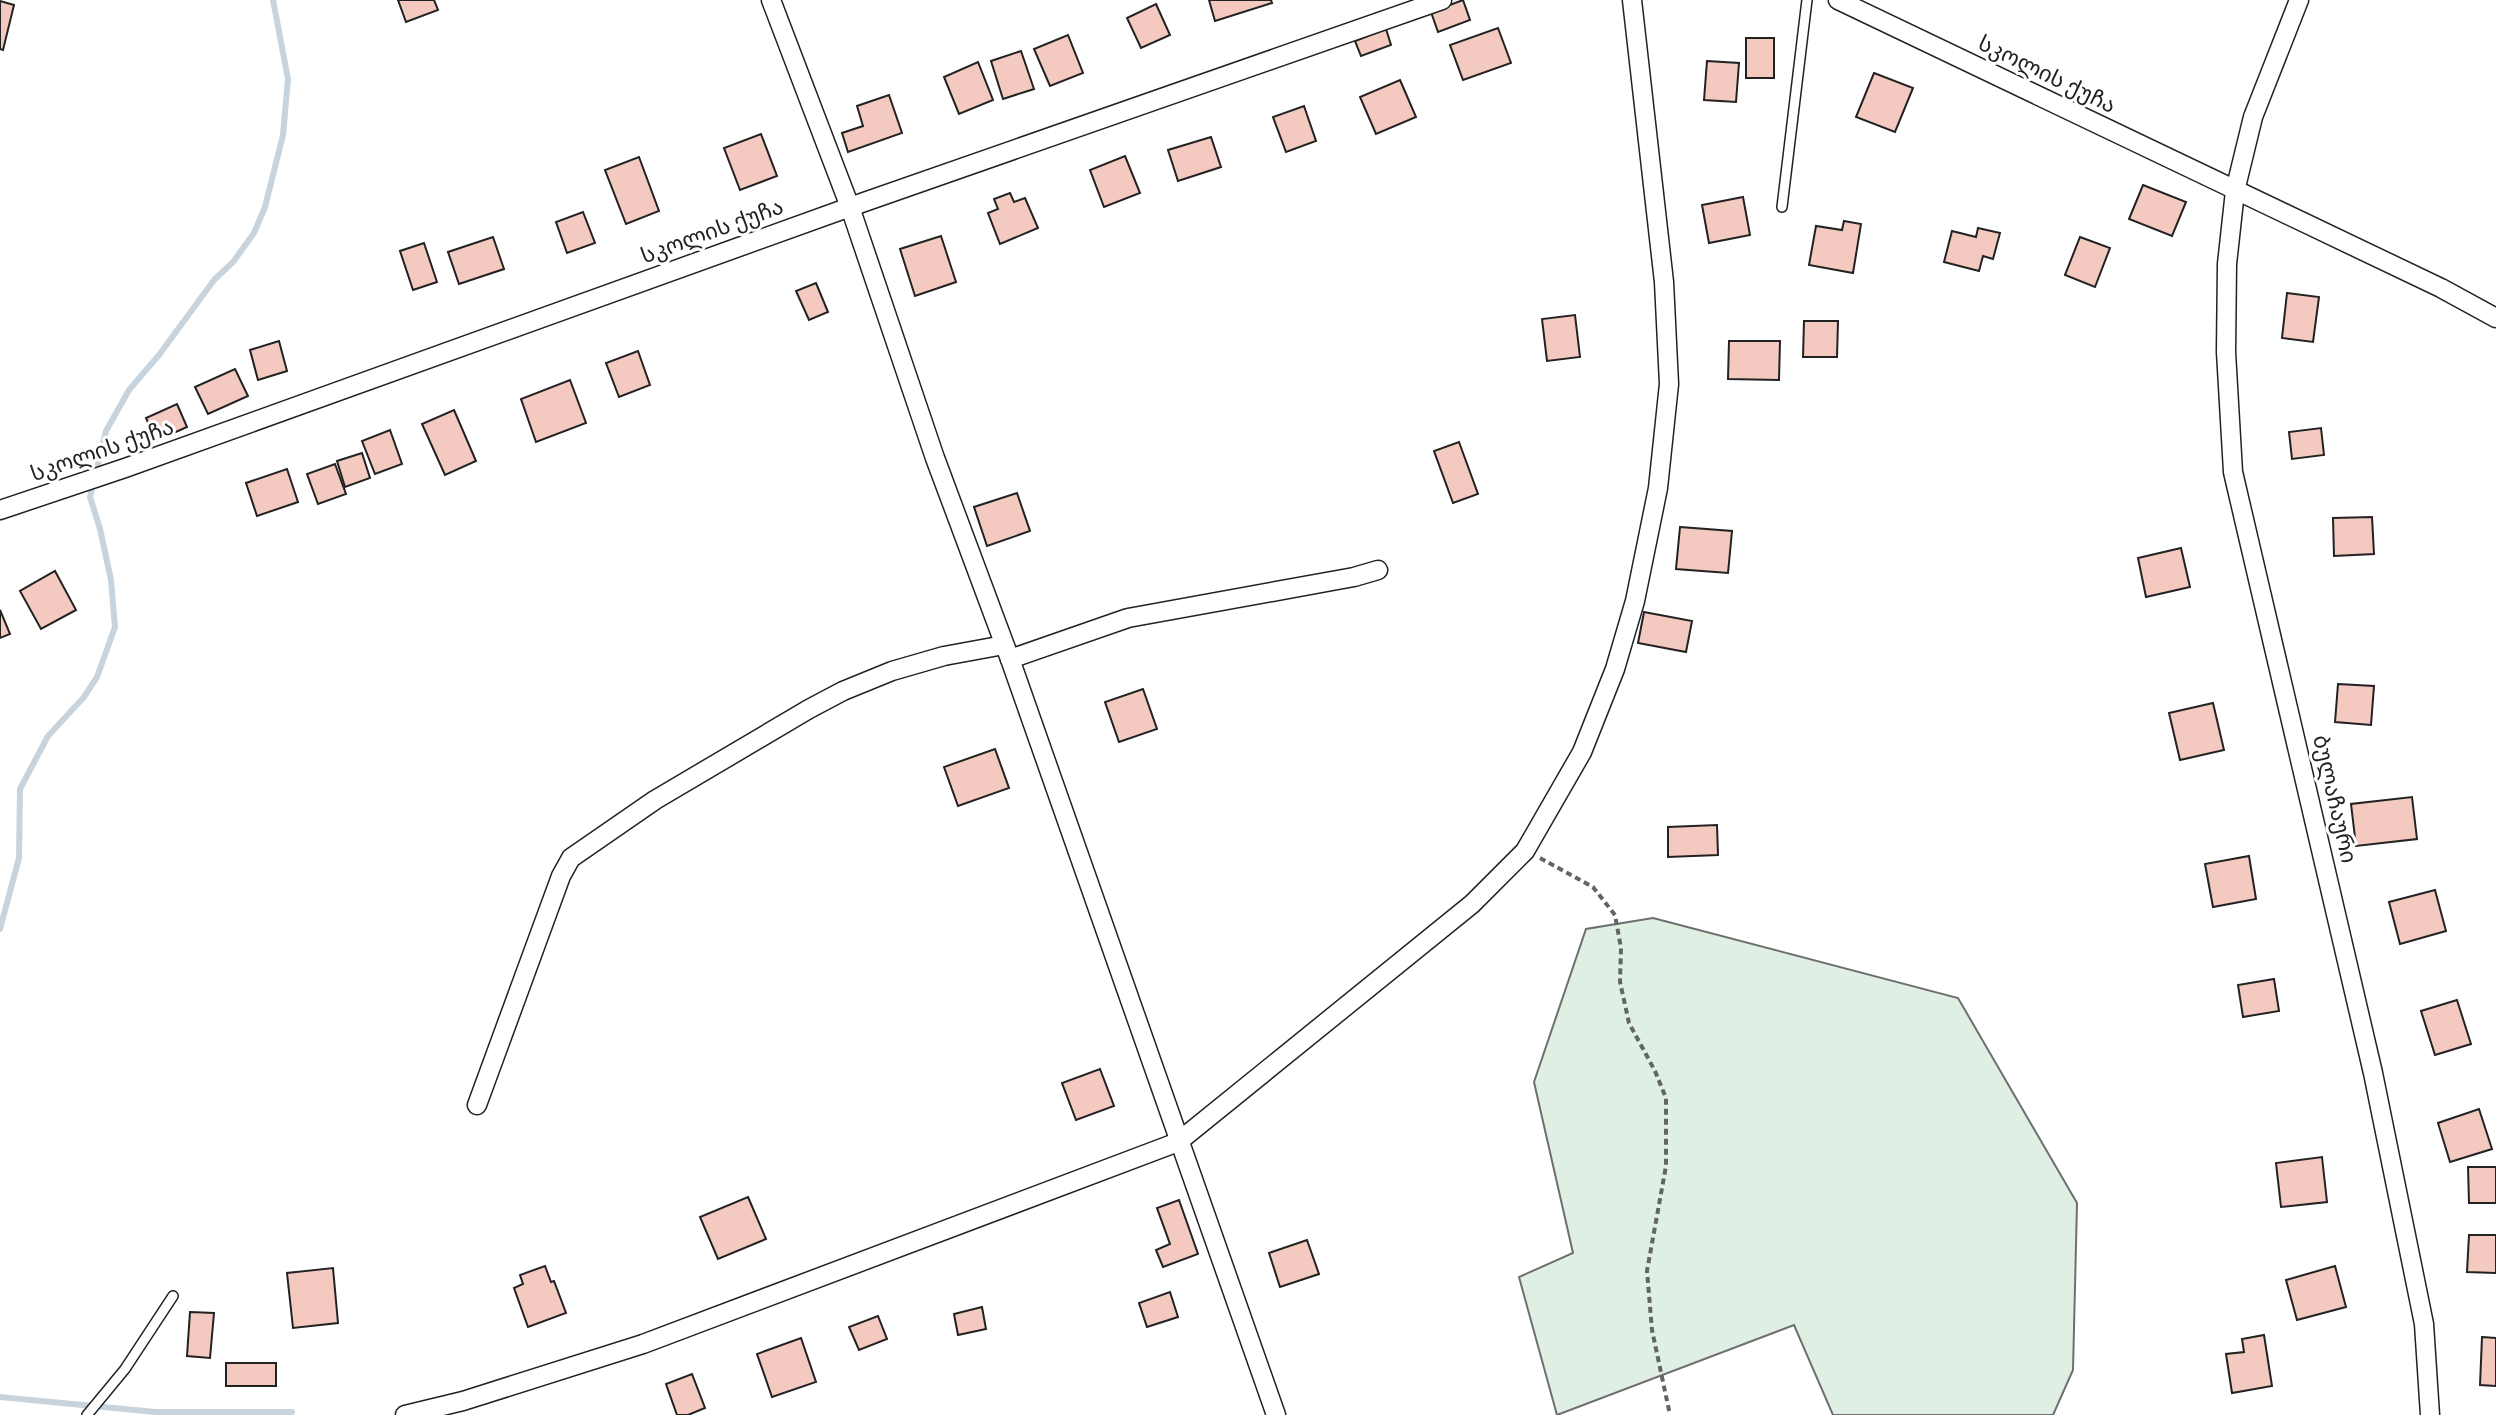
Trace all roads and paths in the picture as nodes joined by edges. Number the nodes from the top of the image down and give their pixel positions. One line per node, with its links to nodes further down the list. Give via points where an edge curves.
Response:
1 (771, 0): 8 (street)
2 (1442, 0): 8 (street, სკოლის ქუჩა)
3 (1632, 0): 14 (street, via 1664,282 1669,384 1658,488 1615,669 1582,752)
4 (1807, 0): 9 (lane)
5 (1838, 0): 7 (street, სკოლის ქუჩა)
6 (2299, 0): 7 (street, ბულაჩაური, via 2253,117)
7 (2235, 191): 10 (street, სკოლის ქუჩა); 22 (street, ბულაჩაური, via 2226,337 2233,472 2373,1073 2424,1324)
8 (850, 207): 11 (street, სკოლის ქუჩა); 13 (street)
9 (1782, 207)
10 (2496, 318)
11 (0, 510)
12 (1378, 570): 13 (street, via 1128,618)
13 (1007, 652): 15 (street, via 931,660 843,691 655,800 571,858); 16 (street)
14 (1525, 851): 16 (street, via 1472,904); 21 (path, via 1593,887 1615,915 1629,1023 1666,1098 1666,1166 1647,1271 1652,1330)
15 (477, 1105)
16 (1178, 1142): 19 (street, via 643,1344); 20 (street)
17 (173, 1296): 18 (lane)
18 (87, 1415)
19 (405, 1415)
20 (1276, 1415)
21 (1670, 1415)
22 (2430, 1415)

